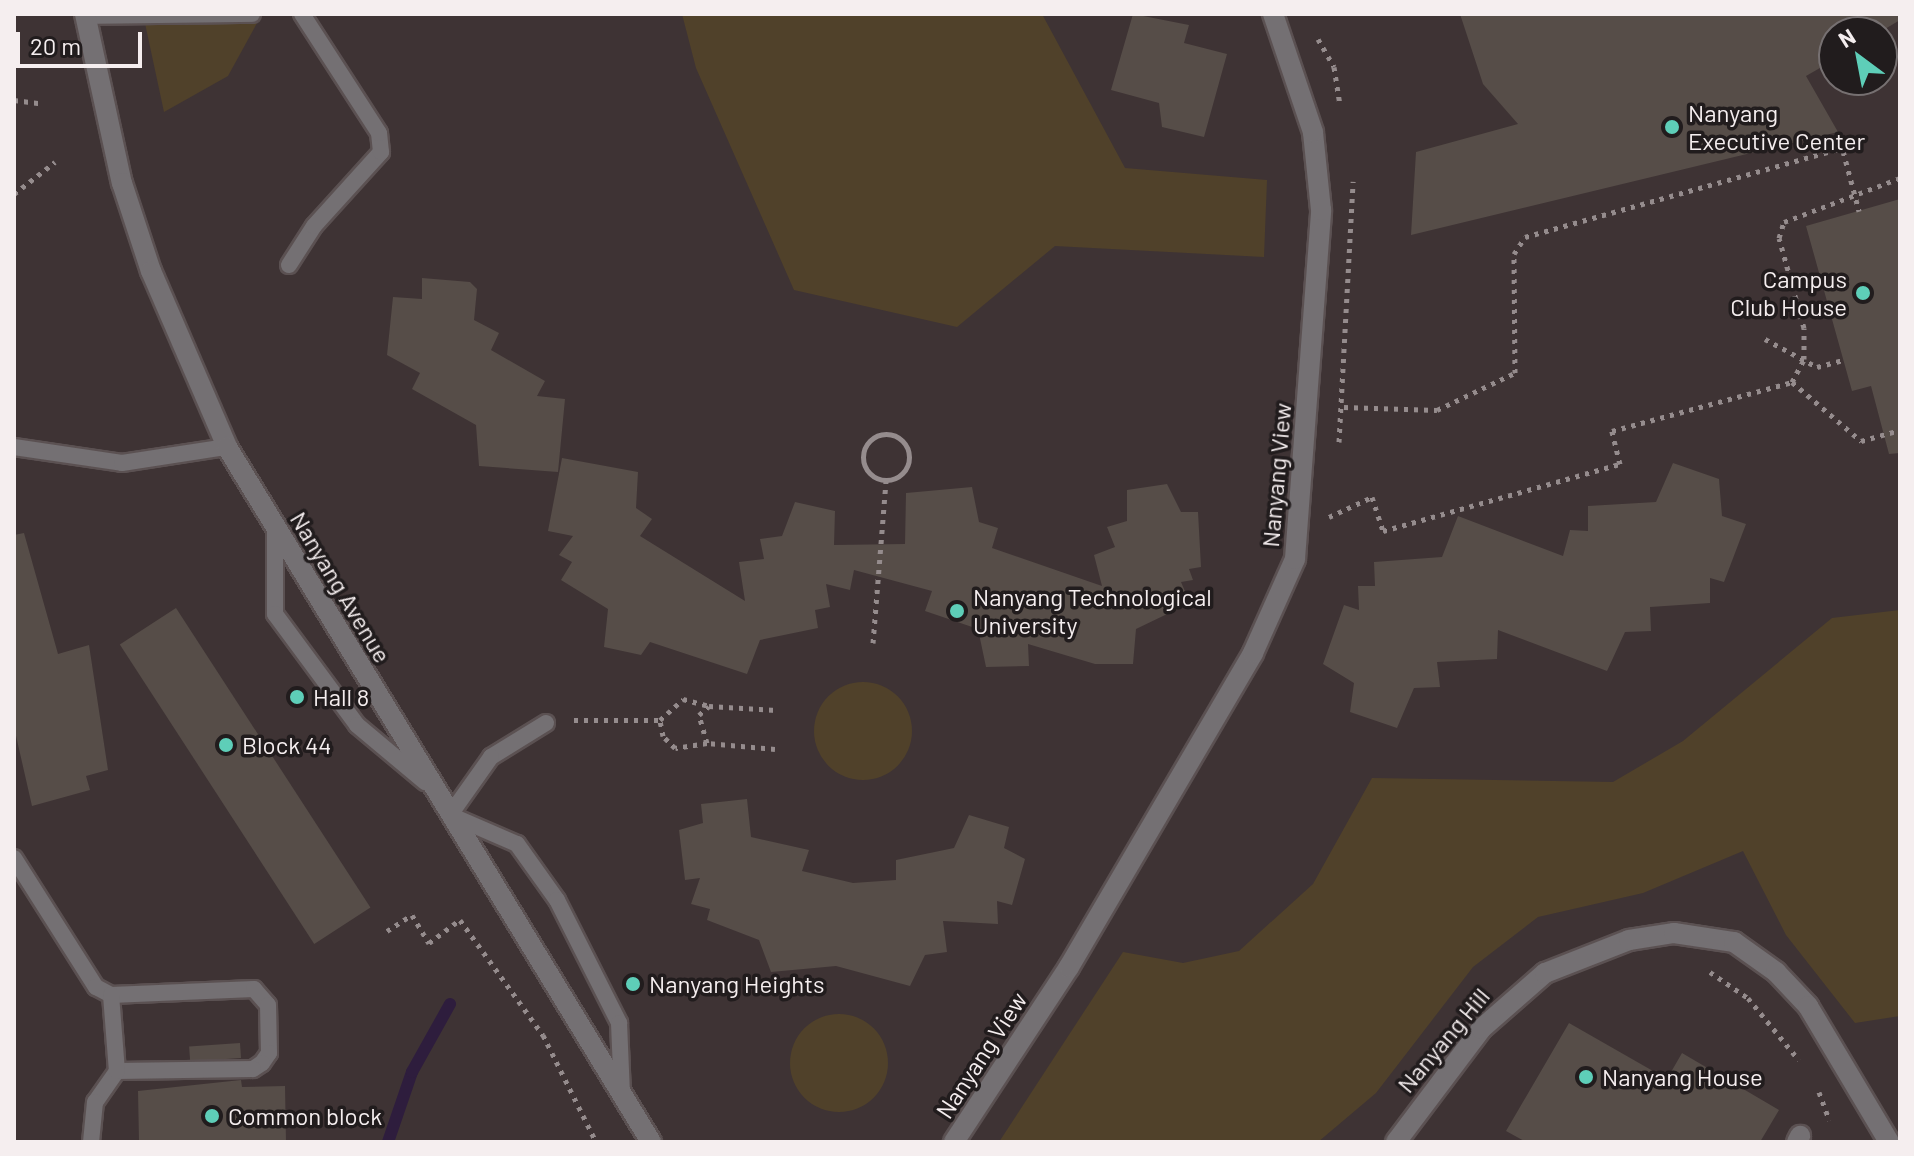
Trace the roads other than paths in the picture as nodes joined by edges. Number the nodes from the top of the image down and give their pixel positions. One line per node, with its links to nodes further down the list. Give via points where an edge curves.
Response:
1 (252, 14): 4 (lane)
2 (1273, 14): 20 (street, Nanyang View, via 1313,132 1321,210 1295,559 1253,653 1069,967)
3 (85, 15): 4 (lane); 8 (street, Nanyang Avenue, via 122,183 151,271)
4 (236, 15)
5 (305, 17): 6 (lane, via 379,133 381,152 314,226)
6 (289, 265)
7 (14, 447): 8 (lane, via 122,463)
8 (227, 447): 9 (street, Nanyang Avenue)
9 (275, 529): 11 (street, Nanyang Avenue); 11 (lane, via 275,614 357,725)
10 (546, 723): 12 (lane, via 491,757)
11 (425, 782): 12 (street, Nanyang Avenue)
12 (450, 815): 16 (street, Nanyang Avenue); 16 (lane, via 517,844 557,900 619,1023)
13 (14, 858): 14 (lane, via 96,987)
14 (111, 995): 15 (lane); 15 (lane, via 254,989 268,1005 269,1053 253,1069)
15 (117, 1071): 18 (lane, via 95,1102)
16 (622, 1095): 19 (street, Nanyang Avenue)
17 (1876, 1115): 21 (street, Nanyang Hill, via 1808,1006 1776,972 1734,942 1674,933 1580,956 1512,998); 22 (street); 23 (street, Nanyang Hill)
18 (91, 1142)
19 (651, 1142)
20 (954, 1142)
21 (1396, 1142)
22 (1870, 1142)
23 (1889, 1142)

